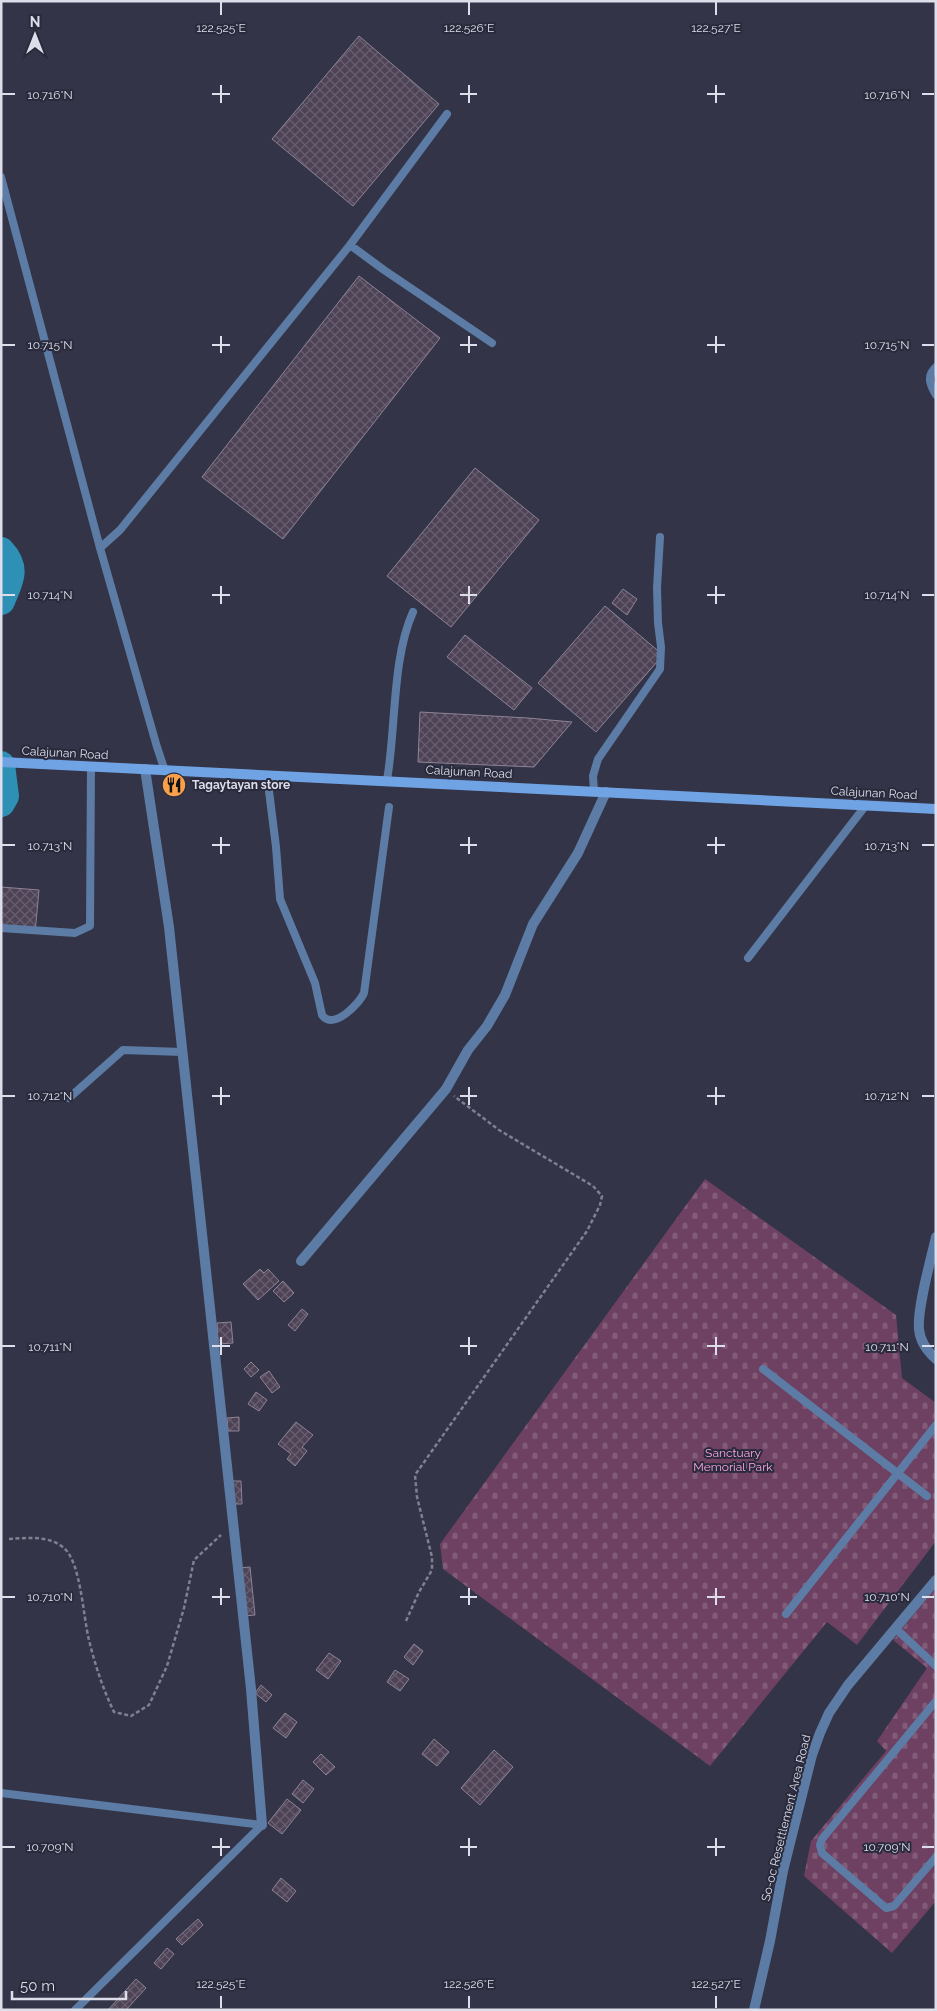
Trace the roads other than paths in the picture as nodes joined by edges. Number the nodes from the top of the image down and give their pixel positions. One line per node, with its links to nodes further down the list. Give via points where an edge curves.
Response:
1 (448, 114): 3 (lane)
2 (1, 177): 8 (lane)
3 (350, 245): 4 (lane); 8 (lane, via 120,530)
4 (492, 343)
5 (936, 367): 6 (lane, via 929,380)
6 (936, 395)
7 (660, 537): 16 (lane, via 657,588 660,669 598,759 593,776)
8 (100, 548): 13 (lane)
9 (413, 612): 15 (lane, via 405,634)
10 (1, 762): 11 (main road, Calajunan Road)
11 (91, 766): 12 (main road, Calajunan Road); 21 (lane, via 90,926 75,933)
12 (145, 769): 13 (main road, Calajunan Road); 23 (street, via 169,927)
13 (165, 770): 14 (main road, Calajunan Road)
14 (267, 775): 15 (main road, Calajunan Road); 19 (lane, via 280,899 315,983 322,1015 329,1020 336,1020 348,1012 364,993)
15 (387, 780): 16 (main road, Calajunan Road)
16 (594, 791): 17 (main road, Calajunan Road)
17 (606, 792): 18 (main road, Calajunan Road); 26 (street, via 578,853 533,924 505,995 487,1026 468,1050 446,1089)
18 (866, 805): 20 (main road, Calajunan Road); 22 (lane)
19 (389, 807)
20 (936, 809)
21 (1, 928)
22 (748, 958)
23 (182, 1052): 24 (lane, via 123,1050); 38 (street, via 234,1524)
24 (69, 1098)
25 (936, 1237): 27 (street, via 919,1330 927,1351)
26 (301, 1261)
27 (936, 1359)
28 (763, 1369): 30 (lane)
29 (936, 1425): 30 (lane)
30 (897, 1474): 31 (lane); 33 (lane)
31 (927, 1496)
32 (936, 1580): 34 (street, So-oc Resettlement Area Road)
33 (786, 1614)
34 (895, 1628): 35 (lane); 41 (street, So-oc Resettlement Area Road, via 848,1685 820,1733 783,1871)
35 (936, 1666)
36 (936, 1701): 39 (lane, via 822,1838 820,1845 822,1853 886,1908 894,1906)
37 (1, 1793): 38 (lane)
38 (262, 1825): 40 (lane)
39 (936, 1857)
40 (75, 2010)
41 (754, 2010)

